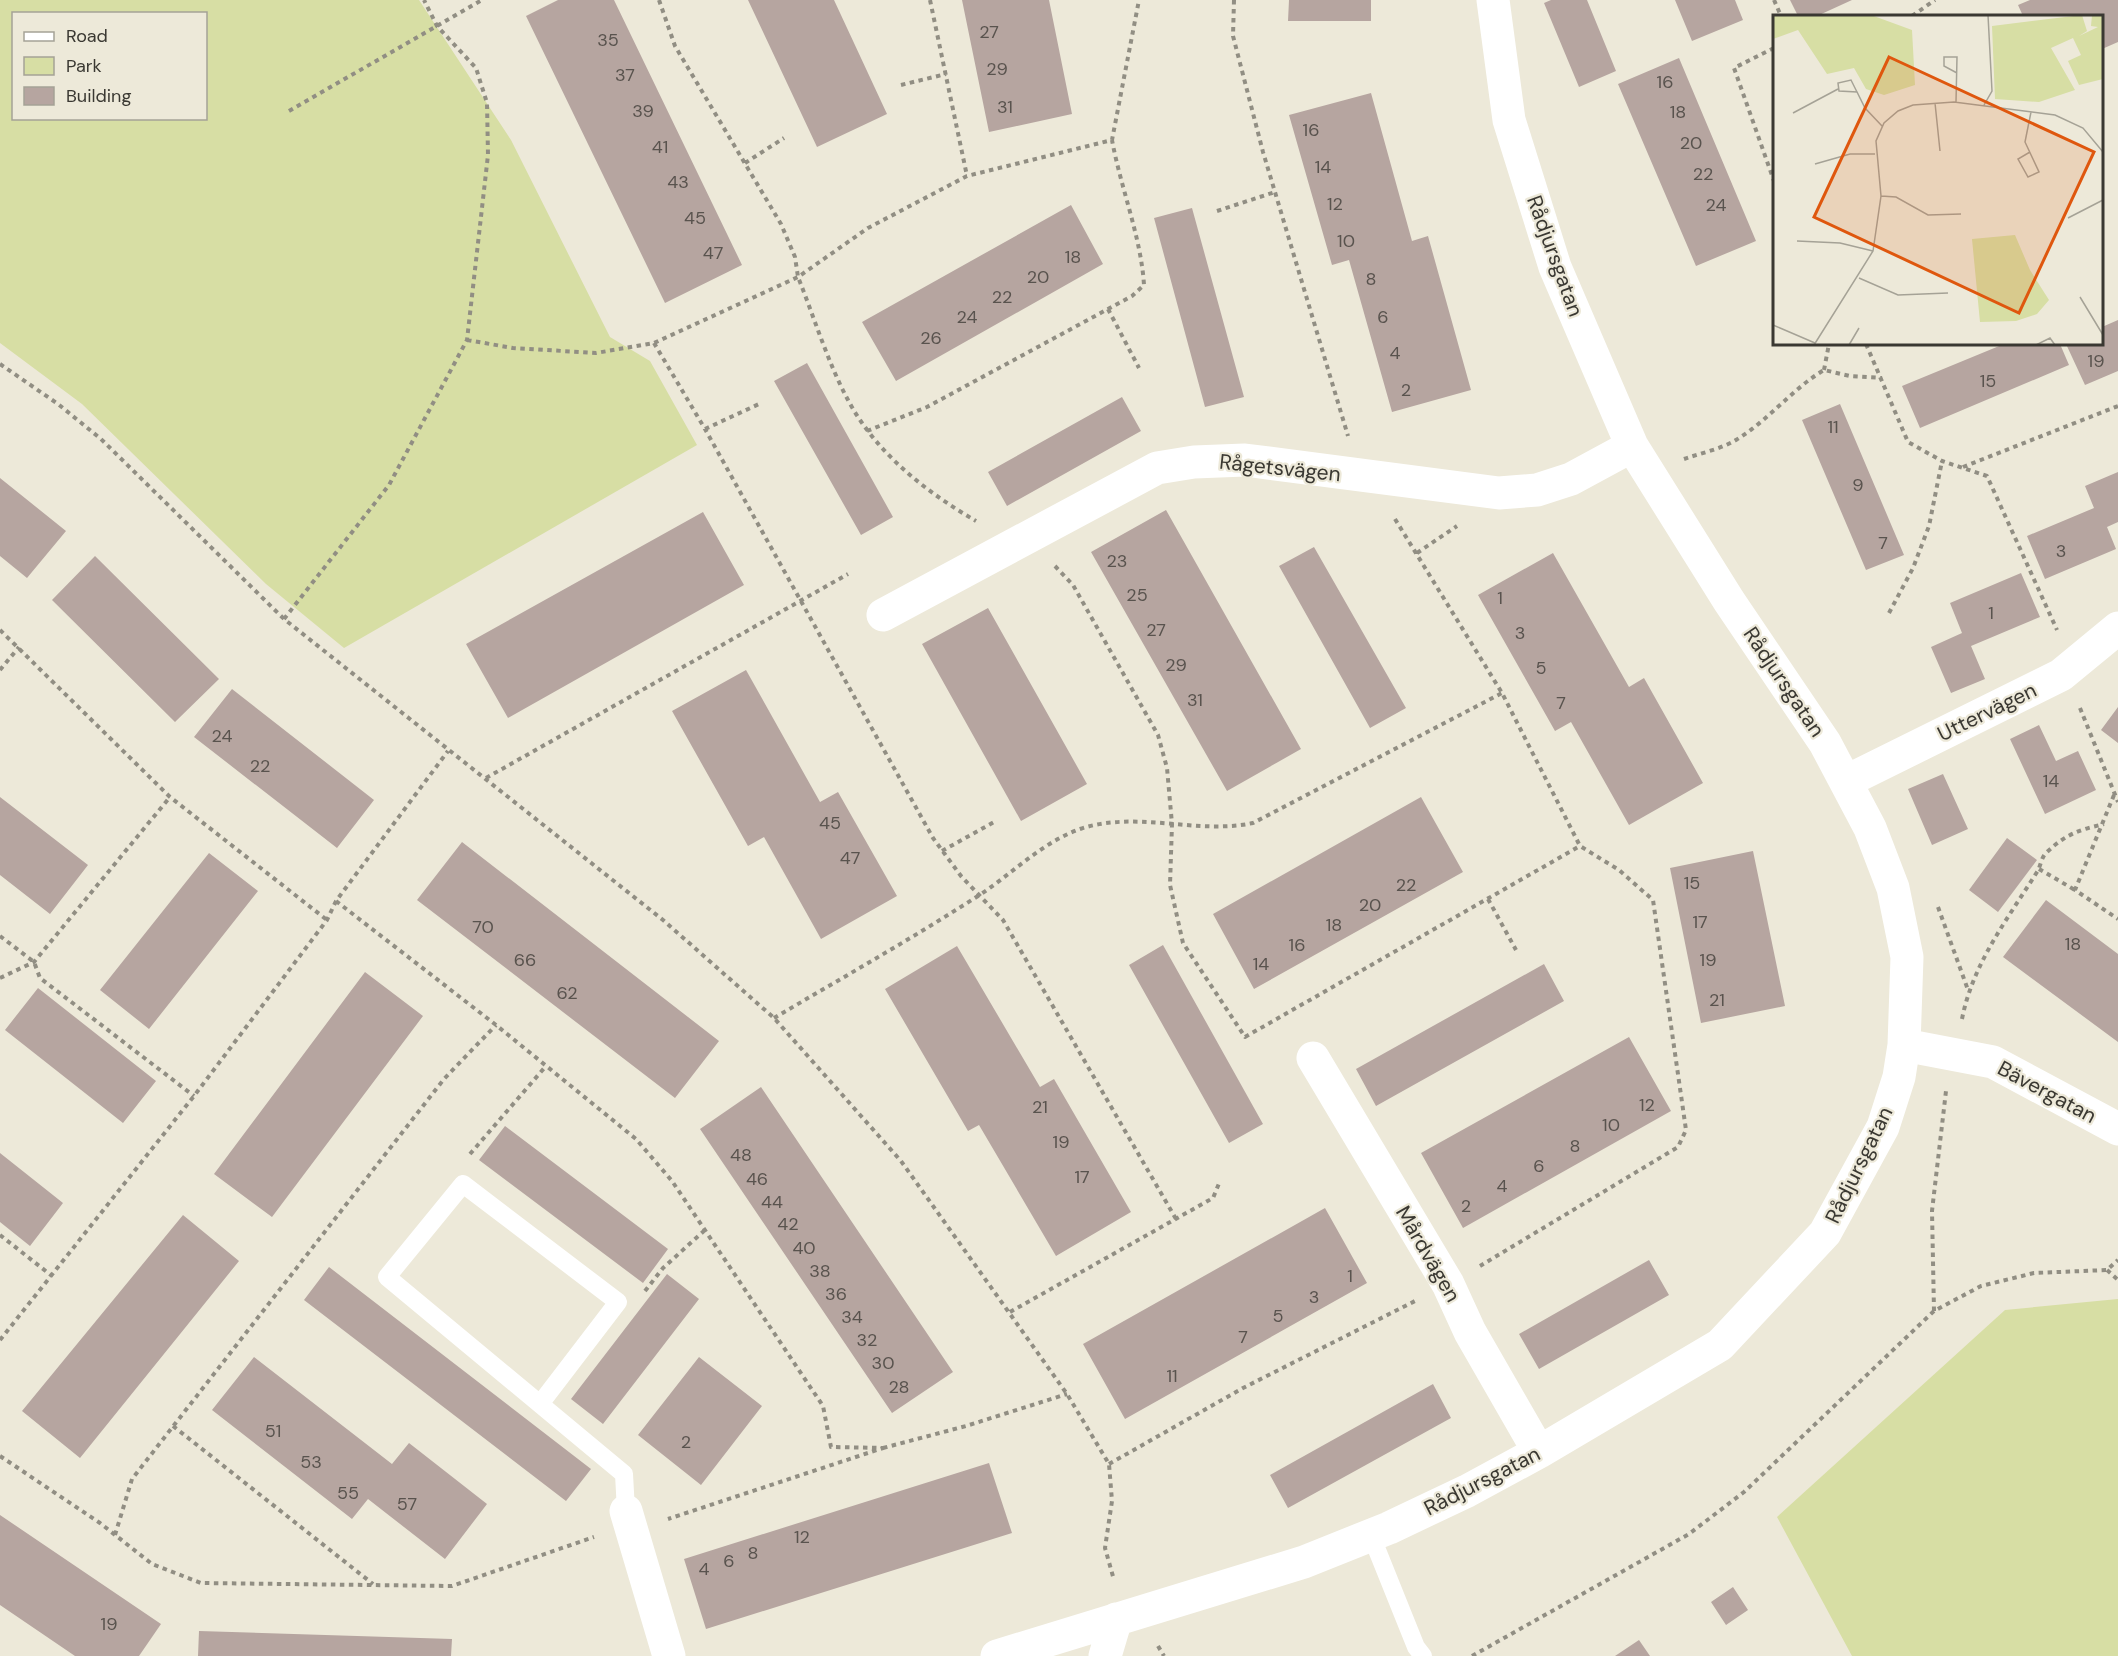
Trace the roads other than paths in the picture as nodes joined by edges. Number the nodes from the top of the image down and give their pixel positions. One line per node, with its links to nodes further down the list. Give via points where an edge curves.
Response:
1 (1493, 0): 2 (street, Rådjursgatan, via 1509,120 1555,267)
2 (1632, 446): 3 (street, Rågetsvägen, via 1571,479 1537,490 1498,493 1245,460 1157,468); 5 (street, Rådjursgatan)
3 (883, 615)
4 (2118, 628): 5 (street, Uttervägen, via 2061,675)
5 (1847, 781): 6 (street, Rådjursgatan, via 1893,888 1907,957)
6 (1904, 1045): 8 (street, Bävergatan, via 1993,1062); 10 (street, Rådjursgatan, via 1899,1077 1883,1127 1825,1233 1720,1345)
7 (1312, 1058): 10 (street, Mårdvägen, via 1448,1284 1470,1332)
8 (2118, 1129)
9 (540, 1404): 9 (lane, via 387,1277 463,1184 618,1302); 11 (lane, via 624,1474)
10 (1539, 1452): 12 (street, Rådjursgatan, via 1467,1491)
11 (626, 1511): 14 (street)
12 (1371, 1535): 13 (street, Rådjursgatan, via 1304,1562); 17 (lane)
13 (1126, 1616): 15 (street, Rådjursgatan); 16 (street)
14 (669, 1656)
15 (997, 1656)
16 (1105, 1656)
17 (1423, 1656)

